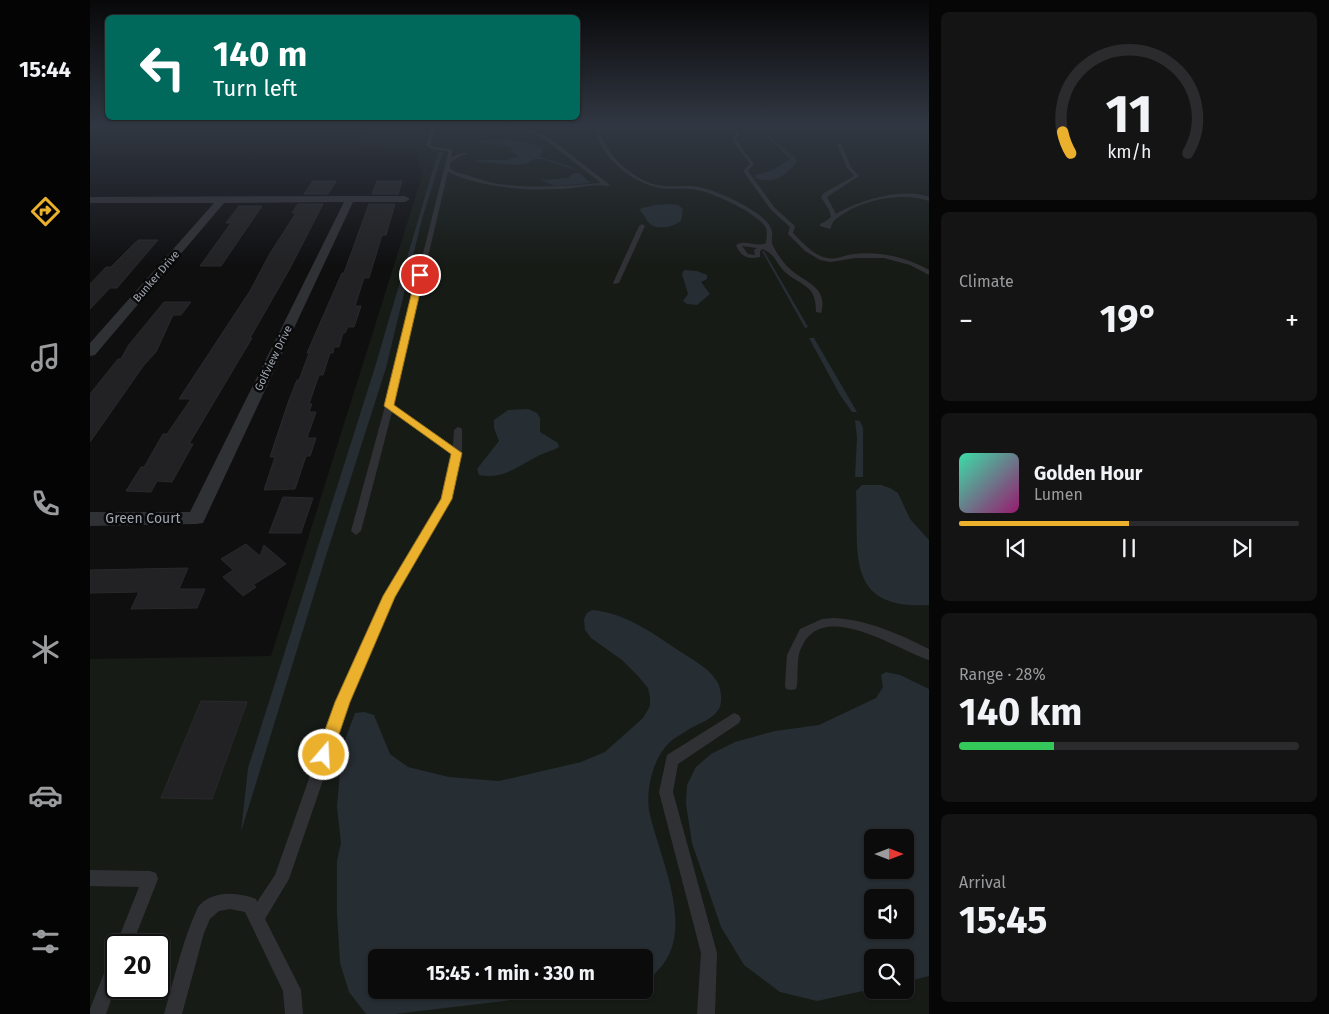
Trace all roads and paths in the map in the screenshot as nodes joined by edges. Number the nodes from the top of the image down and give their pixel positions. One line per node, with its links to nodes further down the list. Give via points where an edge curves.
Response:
1 (445, 171): 19 (lane)
2 (451, 171): 3 (lane, via 492,184 556,188 607,185)
3 (589, 171)
4 (630, 171): 13 (lane, via 656,186 701,189 735,204 767,226)
5 (745, 171): 15 (lane, via 773,209 793,228 790,233 806,249 826,260 863,256 894,258)
6 (852, 171): 10 (lane, via 857,176 824,197 834,212 832,220 850,208 878,200 916,196)
7 (222, 199): 8 (street); 11 (street); 18 (street, Bunker Drive)
8 (350, 199): 9 (street); 22 (street, Golfview Drive)
9 (405, 199)
10 (929, 199)
11 (90, 200)
12 (642, 226): 16 (lane)
13 (769, 244): 14 (lane); 14 (lane, via 762,248)
14 (774, 252): 17 (lane, via 784,268 814,290 818,296)
15 (929, 273)
16 (616, 283)
17 (819, 312)
18 (90, 352)
19 (389, 406): 21 (lane); 24 (lane)
20 (458, 430): 21 (lane)
21 (457, 453): 29 (lane, via 446,499 389,596 343,702 281,879)
22 (196, 518): 23 (street, Green Court)
23 (90, 519)
24 (356, 532)
25 (929, 655): 26 (lane, via 890,635 850,624 823,624 804,632 793,655)
26 (790, 685)
27 (734, 720): 35 (lane, via 672,760 666,792 709,953)
28 (90, 878): 30 (lane, via 150,879)
29 (257, 917): 33 (lane, via 250,905 230,901 215,904 204,914); 34 (lane, via 292,990)
30 (128, 934)
31 (105, 993): 32 (lane)
32 (97, 1014)
33 (173, 1014)
34 (294, 1014)
35 (706, 1014)

